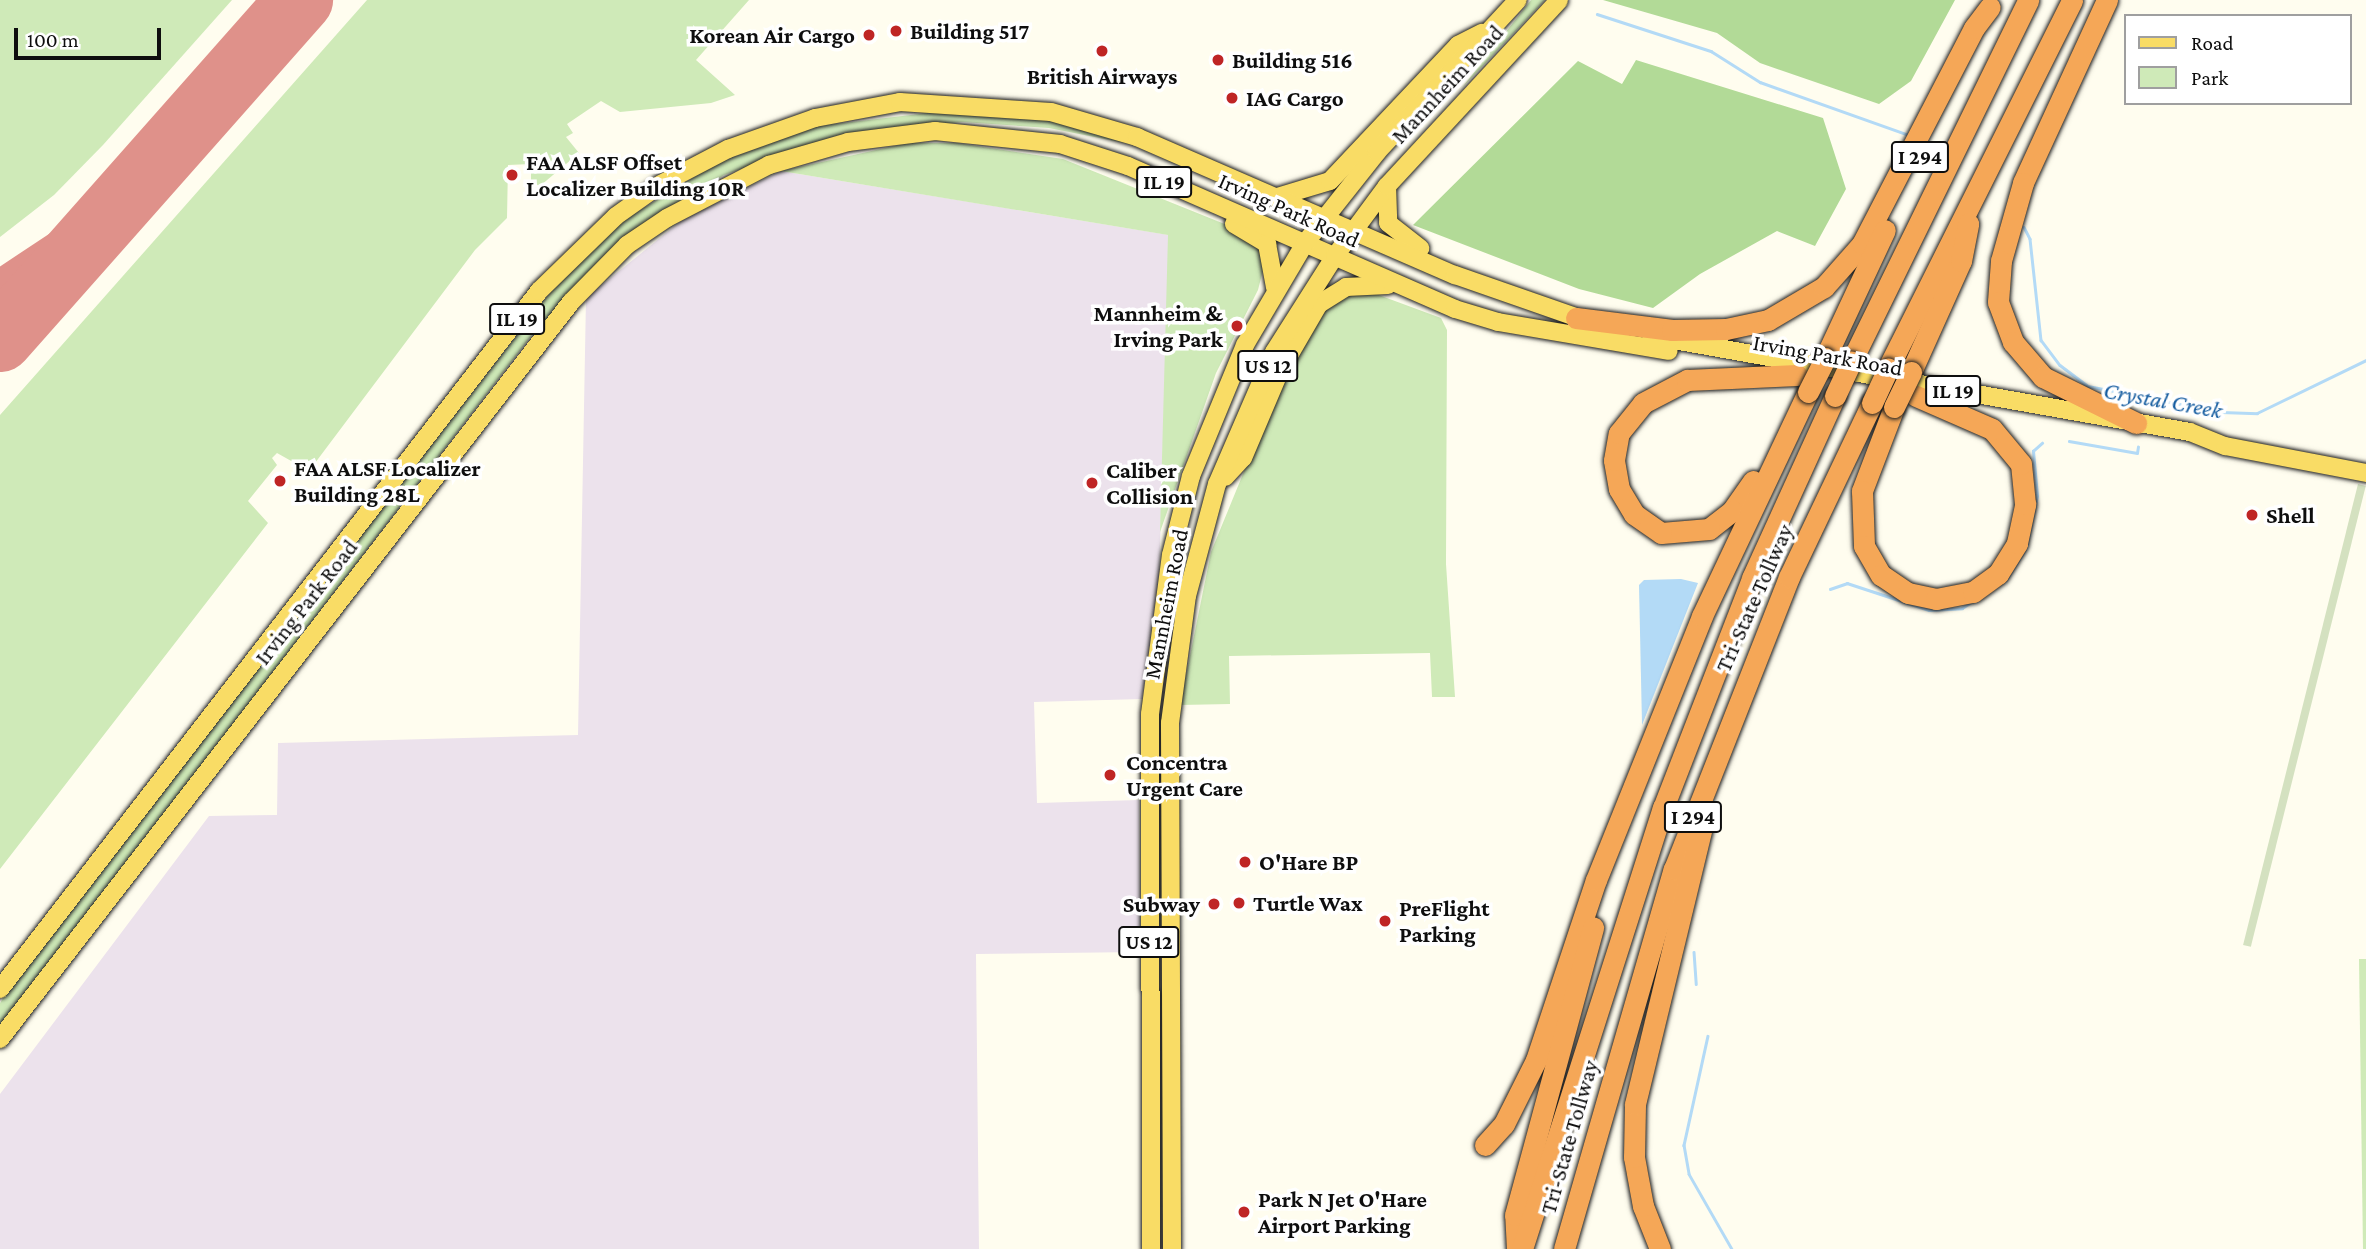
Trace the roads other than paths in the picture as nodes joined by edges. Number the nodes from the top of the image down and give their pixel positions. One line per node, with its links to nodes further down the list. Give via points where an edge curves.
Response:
1 (1518, 0): 7 (main road, Mannheim Road / US 12)
2 (1559, 0): 9 (main road, Mannheim Road / US 12)
3 (2028, 0): 33 (highway, Tri-State Tollway / I 294, bridge, via 1851,362 1752,578 1663,808)
4 (2072, 0): 11 (highway, Tri-State Tollway / I 294)
5 (2106, 0): 22 (highway, via 2023,183 2001,261 1998,302 2013,342 2043,377)
6 (1992, 4): 19 (highway, via 1973,28 1862,244 1824,287 1768,320 1726,329 1672,330); 20 (highway, I 294, bridge, via 1848,306)
7 (1492, 28): 10 (main road, via 1458,45 1330,181); 12 (main road, Mannheim Road / US 12)
8 (1128, 166): 14 (main road, Irving Park Road / IL 19); 17 (main road, via 1154,190 1261,238 1274,258); 29 (main road, Irving Park Road / IL 19, via 1060,144 982,132 859,140 740,177 627,245 545,331)
9 (1387, 186): 13 (main road, Mannheim Road / US 12); 18 (main road, via 1385,215 1397,235 1508,285)
10 (1277, 197): 12 (main road, Irving Park Road / IL 19); 28 (main road, Irving Park Road / IL 19, via 1098,123 972,103 900,102 815,118 728,149 661,184 584,242 539,291)
11 (1973, 198): 21 (highway, bridge, via 1961,261 1894,407 1862,491 1864,546 1881,575 1908,593 1936,599 1973,592 1998,574 2017,543 2025,504 2021,464 1992,429); 26 (highway, Tri-State Tollway / I 294, bridge, via 1872,403)
12 (1323, 218): 13 (main road, Irving Park Road / IL 19); 14 (main road, Mannheim Road / US 12)
13 (1353, 231): 15 (main road, Mannheim Road / US 12); 18 (main road, Irving Park Road / IL 19)
14 (1304, 243): 15 (main road, Irving Park Road / IL 19); 17 (main road, Mannheim Road / US 12)
15 (1335, 256): 16 (main road, Irving Park Road / IL 19); 25 (main road, Mannheim Road / US 12, via 1274,352)
16 (1397, 286): 20 (main road, Irving Park Road / IL 19, via 1498,322); 25 (main road, via 1346,287 1319,304 1280,371 1243,458)
17 (1275, 289): 31 (main road, Mannheim Road / US 12, via 1223,393 1191,476 1158,636 1148,799)
18 (1539, 307): 19 (main road, Irving Park Road / IL 19)
19 (1576, 318): 22 (main road, Irving Park Road / IL 19, via 1641,335)
20 (1802, 386): 20 (highway, via 1751,484 1732,511 1709,529 1661,533 1626,503 1619,489 1615,449 1619,433 1643,403 1687,380); 21 (main road, Irving Park Road / IL 19); 27 (highway, I 294, via 1702,616)
21 (1916, 397): 23 (main road, Irving Park Road / IL 19, via 2189,444)
22 (2136, 423): 23 (main road, Irving Park Road / IL 19, via 2190,432)
23 (2203, 440): 24 (main road, Irving Park Road / IL 19)
24 (2366, 473)
25 (1217, 484): 32 (main road, Mannheim Road / US 12, via 1187,596 1170,723)
26 (1724, 731): 34 (highway, Tri-State Tollway / I 294, via 1674,869); 35 (highway, via 1635,1104 1634,1157 1643,1206)
27 (1627, 808): 30 (highway, via 1596,880 1536,1060 1504,1124); 33 (highway, I 294, via 1515,1215)
28 (0, 989)
29 (0, 1039)
30 (1485, 1145)
31 (1151, 1249)
32 (1171, 1249)
33 (1520, 1249)
34 (1564, 1249)
35 (1660, 1249)

